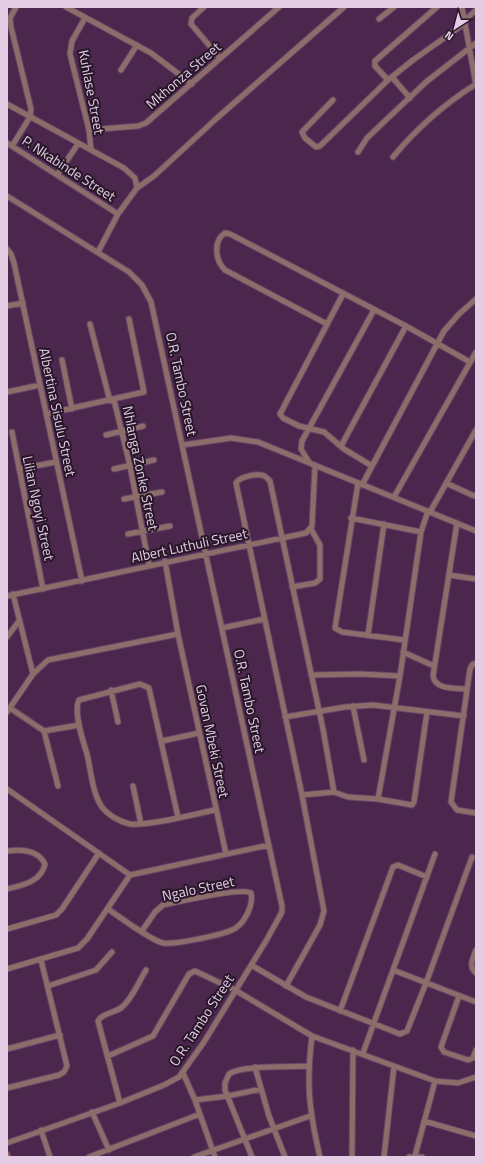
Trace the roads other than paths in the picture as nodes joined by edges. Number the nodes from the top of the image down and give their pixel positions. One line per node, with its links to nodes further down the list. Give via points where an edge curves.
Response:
1 (16, 7): 24 (street, via 10,22 30,105)
2 (66, 7): 10 (street)
3 (204, 7): 16 (street, via 192,18 191,24)
4 (279, 7): 16 (street, Mkhonza Street)
5 (344, 7): 32 (street, via 154,176)
6 (394, 7): 11 (street)
7 (437, 7): 18 (street, via 374,61 375,66)
8 (462, 7): 12 (street)
9 (476, 10): 12 (street)
10 (85, 18): 14 (street); 25 (street, Kuhlase Street, via 72,41 70,54)
11 (379, 19)
12 (464, 23): 15 (street); 18 (street)
13 (476, 43): 15 (street)
14 (137, 45): 17 (street); 19 (street)
15 (468, 50): 20 (street); 21 (street, via 433,76)
16 (220, 58): 19 (street, Mkhonza Street)
17 (121, 70)
18 (390, 78): 21 (street); 22 (street, via 316,147 304,138 302,132)
19 (192, 84): 25 (street, Mkhonza Street, via 145,124)
20 (476, 84): 30 (street, via 437,113)
21 (410, 98): 29 (street, via 367,138)
22 (333, 100)
23 (7, 104): 24 (street)
24 (30, 117): 26 (street); 27 (street)
25 (89, 130): 28 (street, Kuhlase Street)
26 (78, 144): 28 (street); 31 (street)
27 (9, 145): 31 (street, P. Nkabinde Street)
28 (91, 150): 32 (street, via 128,170 135,178)
29 (358, 152)
30 (393, 157)
31 (57, 176): 34 (street, P. Nkabinde Street)
32 (137, 188): 34 (street)
33 (7, 196): 36 (street, O.R. Tambo Street)
34 (118, 214): 36 (street)
35 (7, 249): 39 (street, Albertina Sisulu Street, via 13,258)
36 (98, 252): 61 (street, O.R. Tambo Street, via 129,272 148,295)
37 (343, 294): 41 (street); 44 (street); 44 (street, via 230,234 224,233 218,242 216,249 225,270)
38 (476, 300): 46 (street, via 452,321)
39 (23, 303): 40 (street); 50 (street, Albertina Sisulu Street)
40 (7, 306)
41 (374, 310): 45 (street); 56 (street)
42 (128, 319): 52 (street, Nhlanga Zonke Street, via 144,392)
43 (90, 324): 52 (street)
44 (327, 324): 56 (street, via 280,412 286,419)
45 (406, 326): 46 (street); 62 (street)
46 (437, 343): 49 (street); 67 (street)
47 (476, 352): 49 (street)
48 (62, 360): 53 (street)
49 (470, 362): 75 (street)
50 (40, 385): 51 (street); 54 (street, Albertina Sisulu Street)
51 (7, 392)
52 (112, 400): 53 (street, Nhlanga Zonke Street); 58 (street, Nhlanga Zonke Street)
53 (72, 409): 54 (street, Nhlanga Zonke Street)
54 (46, 414): 64 (street, Albertina Sisulu Street)
55 (143, 426): 58 (street)
56 (309, 428): 62 (street, via 324,432); 65 (street, via 300,447)
57 (476, 430): 70 (street)
58 (121, 431): 60 (street); 66 (street, Nhlanga Zonke Street)
59 (12, 432): 69 (street, Lilian Ngoyi Street)
60 (106, 435)
61 (183, 445): 65 (street, via 231,438 249,439); 89 (street, O.R. Tambo Street)
62 (341, 446): 67 (street)
63 (154, 460): 66 (street)
64 (56, 462): 69 (street); 94 (street, Albertina Sisulu Street)
65 (312, 464): 71 (street); 82 (street)
66 (130, 466): 68 (street); 74 (street, Nhlanga Zonke Street)
67 (372, 466): 71 (street)
68 (114, 469)
69 (19, 470): 96 (street, Lilian Ngoyi Street)
70 (446, 483): 73 (street); 77 (street)
71 (360, 484): 75 (street); 78 (street)
72 (162, 492): 74 (street)
73 (476, 496)
74 (136, 497): 76 (street); 83 (street, Nhlanga Zonke Street)
75 (394, 497): 77 (street)
76 (124, 499)
77 (429, 512): 79 (street); 85 (street)
78 (351, 518): 80 (street); 102 (street, via 335,628 339,632)
79 (457, 523): 84 (street); 92 (street)
80 (384, 524): 85 (street); 102 (street)
81 (170, 526): 83 (street)
82 (312, 529): 87 (street, Albert Luthuli Street); 95 (street, via 320,546 320,579 315,583)
83 (143, 531): 86 (street); 91 (street, Nhlanga Zonke Street)
84 (476, 531)
85 (420, 532): 104 (street)
86 (128, 534)
87 (282, 539): 88 (street, Albert Luthuli Street); 88 (street, via 270,481 264,475 260,475 240,479 236,483); 95 (street)
88 (248, 545): 89 (street, Albert Luthuli Street); 98 (street)
89 (206, 553): 90 (street, Albert Luthuli Street); 100 (street, O.R. Tambo Street)
90 (165, 561): 91 (street, Albert Luthuli Street); 101 (street, Govan Mbeki Street)
91 (149, 565): 94 (street, Albert Luthuli Street)
92 (448, 575): 93 (street); 107 (street)
93 (476, 579)
94 (82, 581): 96 (street, Albert Luthuli Street)
95 (292, 586): 109 (street)
96 (44, 588): 97 (street, Albert Luthuli Street)
97 (9, 594): 99 (street)
98 (264, 619): 100 (street); 119 (street)
99 (19, 621): 103 (street); 108 (street)
100 (222, 628): 136 (street, O.R. Tambo Street)
101 (178, 634): 108 (street, via 51,659); 123 (street, Govan Mbeki Street)
102 (368, 635): 104 (street)
103 (7, 638)
104 (404, 640): 105 (street)
105 (403, 652): 107 (street); 110 (street)
106 (476, 663): 111 (street, via 470,670)
107 (434, 666): 111 (street, via 433,678 438,684)
108 (33, 674): 115 (street)
109 (311, 675): 110 (street); 116 (street)
110 (400, 676): 114 (street)
111 (467, 689): 118 (street)
112 (111, 690): 120 (street); 121 (street, via 79,700 77,704); 124 (street, via 140,684 148,686)
113 (353, 706): 114 (street, via 373,704); 116 (street); 125 (street)
114 (394, 707): 117 (street); 131 (street)
115 (8, 710): 122 (street)
116 (319, 711): 119 (street); 129 (street)
117 (427, 712): 118 (street); 131 (street, via 413,803 409,805)
118 (464, 716): 133 (street, via 451,802 457,810)
119 (285, 717): 130 (street)
120 (118, 722)
121 (80, 725): 122 (street); 135 (street, via 102,807 120,820)
122 (44, 731): 126 (street)
123 (199, 733): 124 (street); 132 (street, Govan Mbeki Street)
124 (162, 741): 134 (street)
125 (364, 760)
126 (58, 786)
127 (133, 786): 135 (street)
128 (7, 789): 138 (street)
129 (334, 792): 130 (street); 131 (street, via 348,797)
130 (302, 795): 158 (street, via 324,911 318,929)
131 (378, 799)
132 (215, 810): 134 (street); 139 (street, Govan Mbeki Street)
133 (476, 813)
134 (178, 817): 135 (street)
135 (140, 824)
136 (269, 845): 139 (street); 151 (street, O.R. Tambo Street, via 282,912)
137 (7, 851): 144 (street, via 26,850 36,854 45,864 33,881)
138 (100, 853): 142 (street); 146 (street, via 56,915)
139 (226, 854): 142 (street)
140 (435, 854): 143 (street)
141 (472, 856): 156 (street)
142 (130, 875): 145 (street)
143 (427, 877): 154 (street); 162 (street, via 398,865 393,867)
144 (7, 889)
145 (108, 909): 147 (street, Ngalo Street); 150 (street, via 78,948)
146 (7, 929)
147 (142, 931): 147 (street, Ngalo Street, via 158,941 170,943 233,930 250,908 251,893 244,890 163,906 155,912)
148 (476, 950): 155 (street, via 471,965)
149 (112, 952): 157 (street, via 96,970)
150 (41, 960): 152 (street); 157 (street)
151 (251, 964): 158 (street); 159 (street, O.R. Tambo Street)
152 (7, 969)
153 (146, 970): 170 (street, via 123,1006 99,1019 98,1024)
154 (393, 970): 156 (street); 163 (street)
155 (476, 973)
156 (426, 983): 160 (street); 163 (street, via 405,1033 400,1034)
157 (48, 986): 164 (street)
158 (286, 986): 162 (street)
159 (235, 990): 165 (street); 170 (street, via 193,971 153,1036); 175 (street, O.R. Tambo Street)
160 (460, 996): 161 (street); 171 (street, via 441,1047 444,1052 466,1060)
161 (476, 1002)
162 (340, 1011): 163 (street)
163 (373, 1024): 169 (street)
164 (60, 1036): 166 (street); 178 (street, via 68,1066 64,1072)
165 (312, 1036): 167 (street); 172 (street)
166 (7, 1049)
167 (353, 1050): 169 (street); 202 (street)
168 (476, 1050): 171 (street)
169 (363, 1053): 173 (street)
170 (108, 1056): 182 (street)
171 (474, 1059)
172 (308, 1066): 174 (street, via 263,1069); 185 (street)
173 (394, 1066): 177 (street); 203 (street)
174 (255, 1067): 179 (street); 180 (street, via 229,1074 225,1085)
175 (183, 1073): 181 (street); 182 (street, O.R. Tambo Street, via 171,1082)
176 (476, 1077): 177 (street, via 458,1083)
177 (435, 1081): 186 (street)
178 (7, 1088)
179 (261, 1089): 180 (street); 187 (street)
180 (228, 1096): 181 (street); 190 (street)
181 (195, 1100): 184 (street)
182 (120, 1102): 183 (street, O.R. Tambo Street)
183 (92, 1112): 188 (street, O.R. Tambo Street); 192 (street)
184 (200, 1114): 192 (street); 193 (street)
185 (310, 1116): 187 (street); 201 (street)
186 (424, 1121): 189 (street); 194 (street)
187 (274, 1128): 190 (street); 200 (street)
188 (41, 1130): 191 (street, O.R. Tambo Street); 195 (street)
189 (476, 1136)
190 (246, 1138): 193 (street); 199 (street)
191 (7, 1143)
192 (109, 1150): 196 (street)
193 (213, 1150): 197 (street); 198 (street)
194 (415, 1156): 204 (street); 205 (street)
195 (50, 1157)
196 (89, 1157)
197 (194, 1157)
198 (215, 1157)
199 (252, 1157)
200 (285, 1157)
201 (320, 1157)
202 (352, 1157)
203 (384, 1157)
204 (409, 1157)
205 (422, 1157)

